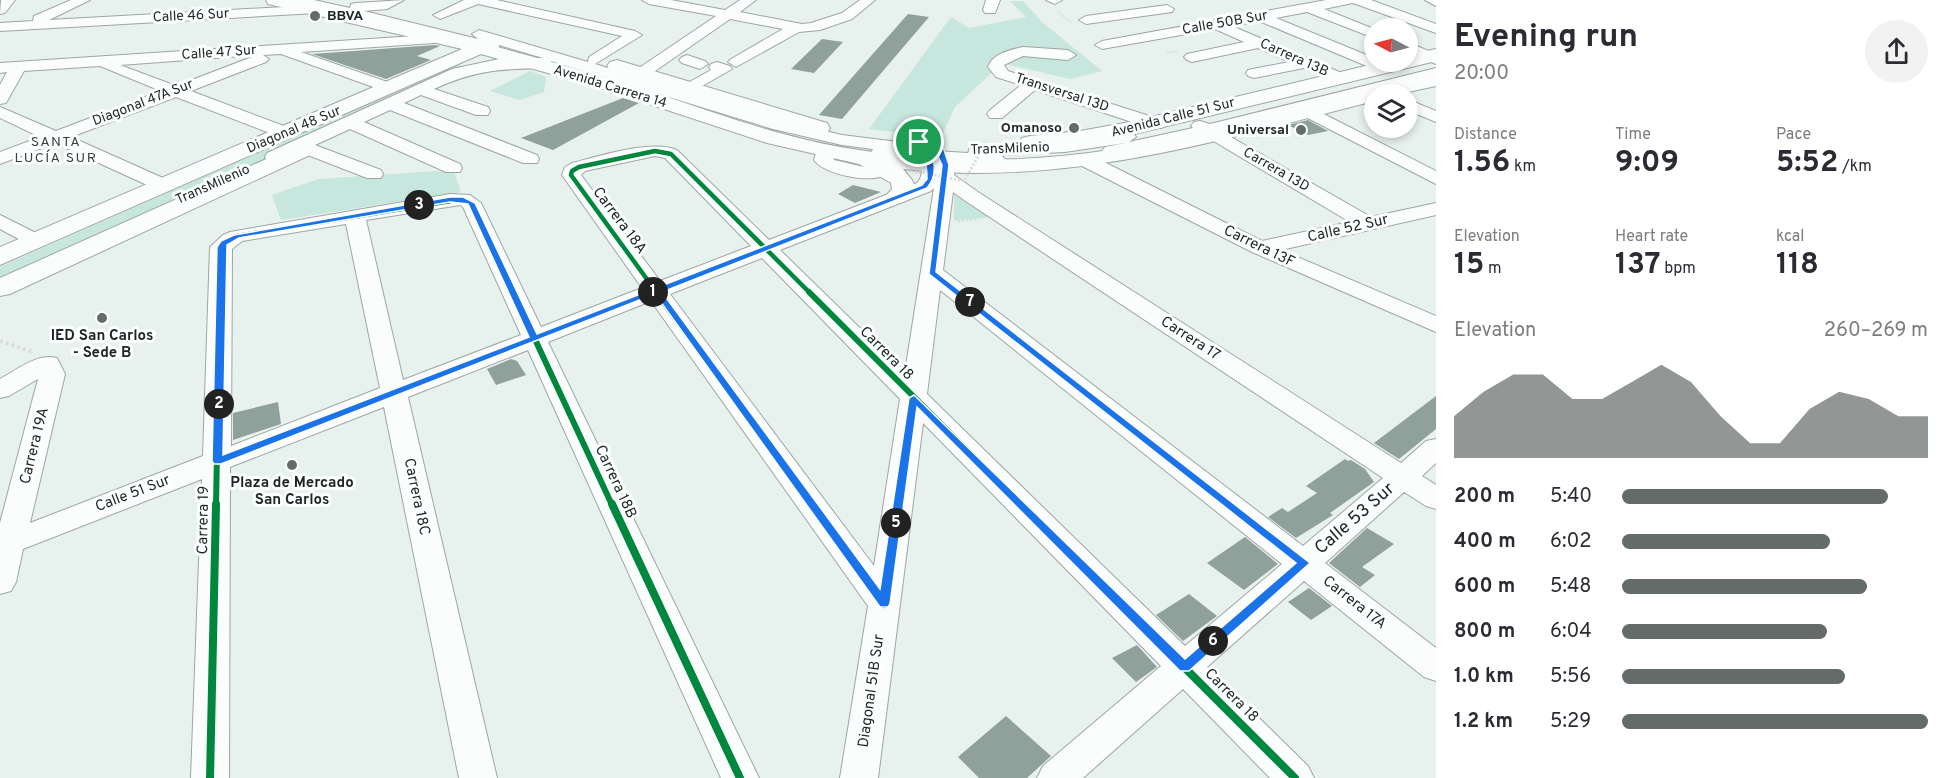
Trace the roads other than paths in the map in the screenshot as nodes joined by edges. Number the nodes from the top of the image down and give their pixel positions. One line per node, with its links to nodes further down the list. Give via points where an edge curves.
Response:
1 (8, 0): 20 (street)
2 (83, 0): 27 (street)
3 (274, 0): 17 (main road, Avenida Carrera 14)
4 (295, 0): 17 (street, TransMilenio)
5 (478, 0): 21 (street); 23 (street)
6 (558, 0): 21 (street, Diagonal 48 Sur)
7 (749, 0): 24 (street)
8 (868, 0): 29 (street, via 862,7 820,27)
9 (1146, 0): 22 (street, Carrera 13B)
10 (1290, 0): 19 (street)
11 (1349, 0): 19 (street, Calle 50B Sur)
12 (1358, 0): 31 (street)
13 (1431, 0): 15 (street)
14 (654, 1): 24 (street); 30 (street)
15 (1436, 2)
16 (375, 3): 17 (street, TransMilenio); 37 (main road, Avenida Carrera 14)
17 (330, 6): 27 (street, Calle 46 Sur); 37 (main road, Avenida Carrera 14); 37 (street, TransMilenio)
18 (834, 7): 29 (street)
19 (1308, 8): 25 (street, Calle 50B Sur); 32 (street)
20 (0, 10)
21 (532, 12): 30 (street); 37 (street, Diagonal 48 Sur)
22 (1177, 13): 26 (street, Carrera 13B); 35 (street, via 1084,24)
23 (440, 15)
24 (727, 15): 29 (street); 54 (street, via 684,60)
25 (1260, 16): 26 (street, Calle 50B Sur); 43 (street)
26 (1212, 25): 33 (street, Calle 50B Sur); 34 (street, Carrera 13B)
27 (22, 26): 28 (street, Calle 46 Sur)
28 (0, 27)
29 (801, 28): 48 (street)
30 (609, 29): 44 (street, via 635,35)
31 (1436, 29)
32 (1364, 30)
33 (1138, 39): 35 (street, Calle 50B Sur); 36 (street)
34 (1260, 43): 42 (street); 49 (street, Carrera 13B)
35 (1102, 45): 41 (street)
36 (1157, 48)
37 (487, 49): 38 (street, Calle 47 Sur); 44 (main road, via 526,44); 62 (main road, Diagonal 48 Sur); 63 (main road, Diagonal 48 Sur); 78 (main road, Avenida Carrera 14, via 747,131); 82 (street, TransMilenio, via 799,130); 82 (street, TransMilenio, via 784,136); 99 (street, TransMilenio); 101 (street, TransMilenio)
38 (284, 50): 45 (street, Calle 47 Sur); 61 (street, Diagonal 47A Sur); 63 (street)
39 (1418, 53): 47 (street)
40 (1068, 55): 58 (street, Transversal 13D, via 1032,51 1009,54 997,63 1002,74)
41 (1117, 56)
42 (1192, 57)
43 (1364, 59)
44 (594, 60): 54 (main road, Avenida Carrera 14)
45 (98, 61): 50 (street, Calle 47 Sur); 61 (street)
46 (1418, 61): 47 (main road, Avenida Calle 51 Sur)
47 (1435, 61): 74 (street, TransMilenio)
48 (736, 62)
49 (1306, 63): 55 (street); 56 (street, Carrera 13B)
50 (18, 67): 51 (street, Calle 47 Sur); 65 (street)
51 (0, 68)
52 (717, 68): 60 (street, via 724,69)
53 (1364, 71): 56 (main road, Avenida Calle 51 Sur)
54 (642, 73): 60 (main road, Avenida Carrera 14)
55 (1254, 73)
56 (1338, 77): 74 (main road, Avenida Calle 51 Sur)
57 (1436, 80): 59 (main road, Avenida Calle 51 Sur)
58 (1034, 84): 70 (street); 72 (street, Transversal 13D)
59 (1418, 84)
60 (690, 88): 82 (main road, Avenida Carrera 14)
61 (175, 91): 75 (street); 76 (street, Diagonal 47A Sur)
62 (427, 92): 63 (main road, Diagonal 48 Sur); 67 (street)
63 (393, 97): 73 (main road, Diagonal 48 Sur); 75 (main road, Diagonal 48 Sur); 83 (street)
64 (1364, 97): 68 (main road, Avenida Calle 51 Sur)
65 (0, 99)
66 (1418, 109): 71 (street)
67 (482, 111)
68 (1305, 111): 74 (main road, Avenida Calle 51 Sur); 88 (street)
69 (0, 112): 76 (street)
70 (996, 114)
71 (1436, 117)
72 (1156, 124): 74 (main road, Avenida Calle 51 Sur); 82 (main road, Avenida Calle 51 Sur)
73 (356, 125): 77 (main road, Diagonal 48 Sur); 85 (street)
74 (1200, 125): 82 (street, TransMilenio, via 1128,147 1075,156); 84 (main road, Avenida Calle 51 Sur, via 1139,152); 94 (street, Carrera 13D)
75 (286, 133): 89 (main road, Diagonal 48 Sur)
76 (56, 137): 81 (street, Diagonal 47A Sur); 89 (street)
77 (306, 148): 87 (street); 102 (main road, Diagonal 48 Sur)
78 (824, 150): 80 (main road, Avenida Carrera 14); 86 (street, via 823,160 827,164 868,173)
79 (664, 151): 97 (street, Carrera 18); 103 (street, Carrera 18A, via 579,167 571,175)
80 (851, 156): 82 (main road, Avenida Carrera 14); 86 (main road)
81 (0, 158)
82 (933, 158): 84 (main road, Avenida Calle 51 Sur, via 1019,166); 90 (street, Calle 51 Sur, via 929,184); 100 (street, Diagonal 51B Sur, via 939,219); 111 (street, Carrera 17, via 1002,216)
83 (530, 159)
84 (1087, 161): 96 (street, Carrera 13F)
85 (453, 168)
86 (885, 169): 90 (main road, via 905,185)
87 (374, 174)
88 (1436, 178)
89 (165, 186): 95 (main road, Diagonal 48 Sur)
90 (897, 197): 97 (street, Calle 51 Sur)
91 (1436, 209): 94 (street, Calle 52 Sur)
92 (355, 216): 105 (street, Carrera 18B, via 450,200 471,203); 107 (street, Carrera 18C); 110 (street, Carrera 19, via 237,236 221,247)
93 (0, 221): 95 (street)
94 (1368, 224): 96 (street, Calle 52 Sur)
95 (38, 241): 98 (main road, Diagonal 48 Sur)
96 (1259, 248): 104 (street, Carrera 13F)
97 (765, 249): 103 (street, Calle 51 Sur); 108 (street, Carrera 18)
98 (0, 258)
99 (0, 264)
100 (932, 273): 108 (street, Diagonal 51B Sur); 114 (street, Carrera 17A)
101 (0, 281)
102 (0, 288)
103 (657, 291): 105 (street, Calle 51 Sur); 116 (street, Carrera 18A)
104 (1436, 325)
105 (534, 338): 107 (street, Calle 51 Sur); 121 (street, Carrera 18B)
106 (0, 390): 113 (street, Carrera 19A, via 48,363 52,374)
107 (393, 393): 110 (street, Calle 51 Sur); 120 (street, Carrera 18C)
108 (914, 398): 116 (street, Diagonal 51B Sur); 117 (street, Carrera 18)
109 (1436, 448): 111 (street, Calle 53 Sur)
110 (218, 461): 113 (street, Calle 51 Sur); 119 (street, Carrera 19)
111 (1402, 477): 112 (street, Carrera 17); 114 (street, Calle 53 Sur)
112 (1436, 499)
113 (5, 544): 115 (street, Carrera 19A)
114 (1304, 563): 117 (street, Calle 53 Sur); 118 (street, Carrera 17A)
115 (0, 582)
116 (884, 604): 122 (street, Diagonal 51B Sur)
117 (1184, 667): 123 (street, Calle 53 Sur); 124 (street, Carrera 18)
118 (1436, 667)
119 (210, 778)
120 (478, 778)
121 (740, 778)
122 (859, 778)
123 (1056, 778)
124 (1296, 778)

